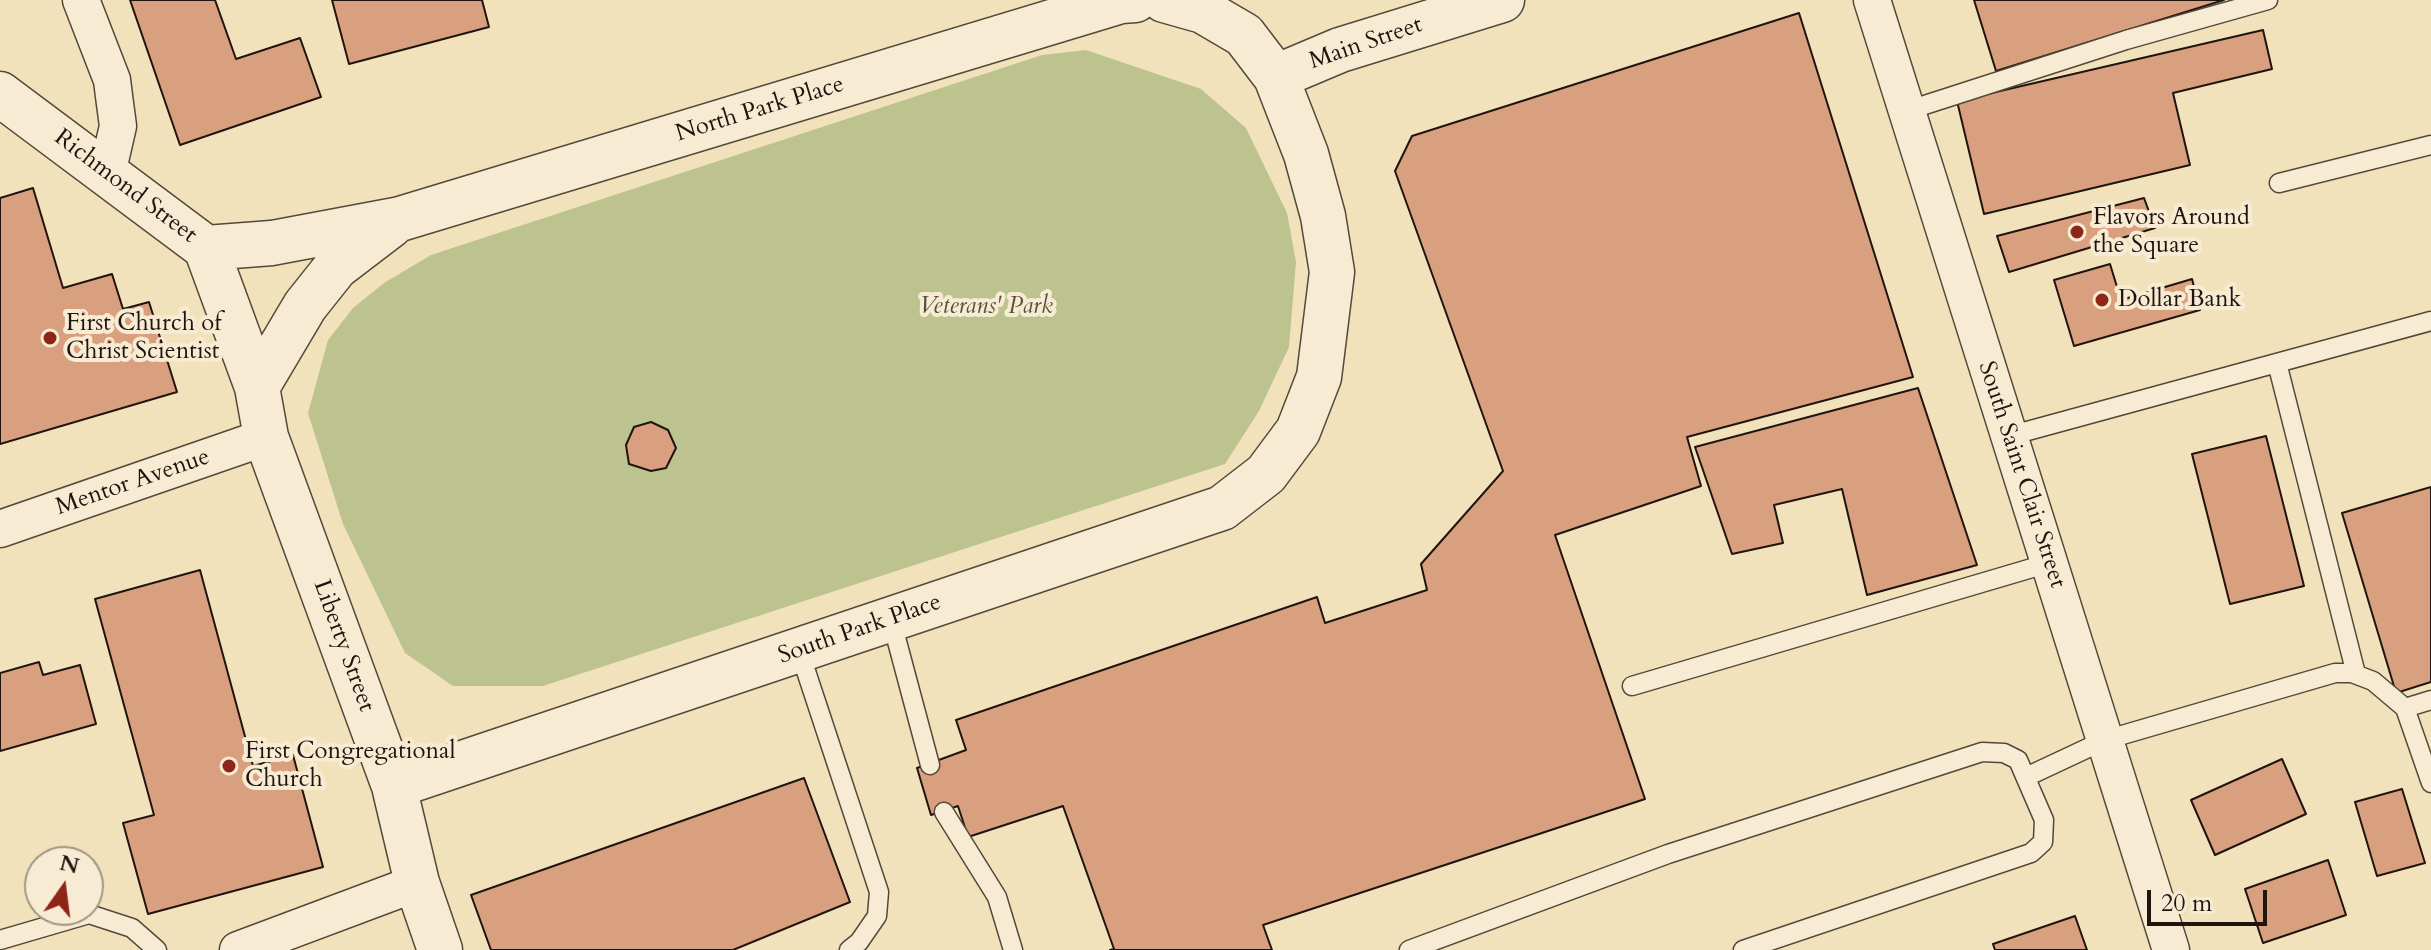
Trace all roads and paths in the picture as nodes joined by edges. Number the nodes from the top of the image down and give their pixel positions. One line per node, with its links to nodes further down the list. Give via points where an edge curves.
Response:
1 (81, 0): 12 (street, via 112,80 118,126)
2 (1135, 0): 7 (street, North Park Place)
3 (1164, 0): 8 (street, South Park Place, via 1203,11 1244,35)
4 (1502, 0): 8 (street, Main Street, via 1340,50)
5 (1872, 0): 10 (street, South Saint Clair Street)
6 (2268, 0): 10 (lane)
7 (1094, 5): 14 (street, North Park Place)
8 (1276, 77): 23 (street, South Park Place, via 1306,154 1332,272 1319,377 1298,431 1266,474 1222,508)
9 (0, 94): 12 (street, Richmond Street)
10 (1906, 111): 19 (street, South Saint Clair Street)
11 (2431, 145): 13 (lane)
12 (107, 174): 15 (street, Richmond Street)
13 (2279, 183)
14 (400, 219): 15 (street, North Park Place, via 272,243); 18 (street, North Park Place, via 336,267 305,306)
15 (206, 248): 18 (street, Richmond Street)
16 (2431, 321): 17 (lane)
17 (2277, 363): 19 (lane); 25 (lane)
18 (257, 387): 20 (street, Richmond Street)
19 (2009, 436): 22 (street, South Saint Clair Street)
20 (266, 437): 21 (street, Mentor Avenue); 33 (street, Liberty Street)
21 (0, 529)
22 (2049, 563): 26 (lane); 29 (street, South Saint Clair Street)
23 (891, 619): 24 (street, South Park Place); 30 (lane)
24 (799, 650): 33 (street, South Park Place); 40 (lane, via 879,892 877,916)
25 (2356, 674): 28 (lane); 29 (lane, via 2335,673)
26 (1632, 686)
27 (2431, 700): 28 (lane)
28 (2405, 708): 32 (lane)
29 (2105, 740): 31 (lane); 44 (street, South Saint Clair Street)
30 (930, 765)
31 (2026, 777): 42 (lane, via 2018,760 1982,752 1668,854); 43 (lane, via 2044,820 2043,842 2031,853)
32 (2431, 783)
33 (394, 786): 35 (street, Liberty Street)
34 (944, 812): 41 (lane, via 997,897)
35 (417, 883): 38 (street); 39 (street, Liberty Street)
36 (0, 940): 37 (lane, via 89,914 132,928)
37 (157, 950)
38 (238, 950)
39 (440, 950)
40 (849, 950)
41 (1013, 950)
42 (1409, 950)
43 (1743, 950)
44 (2171, 950)

